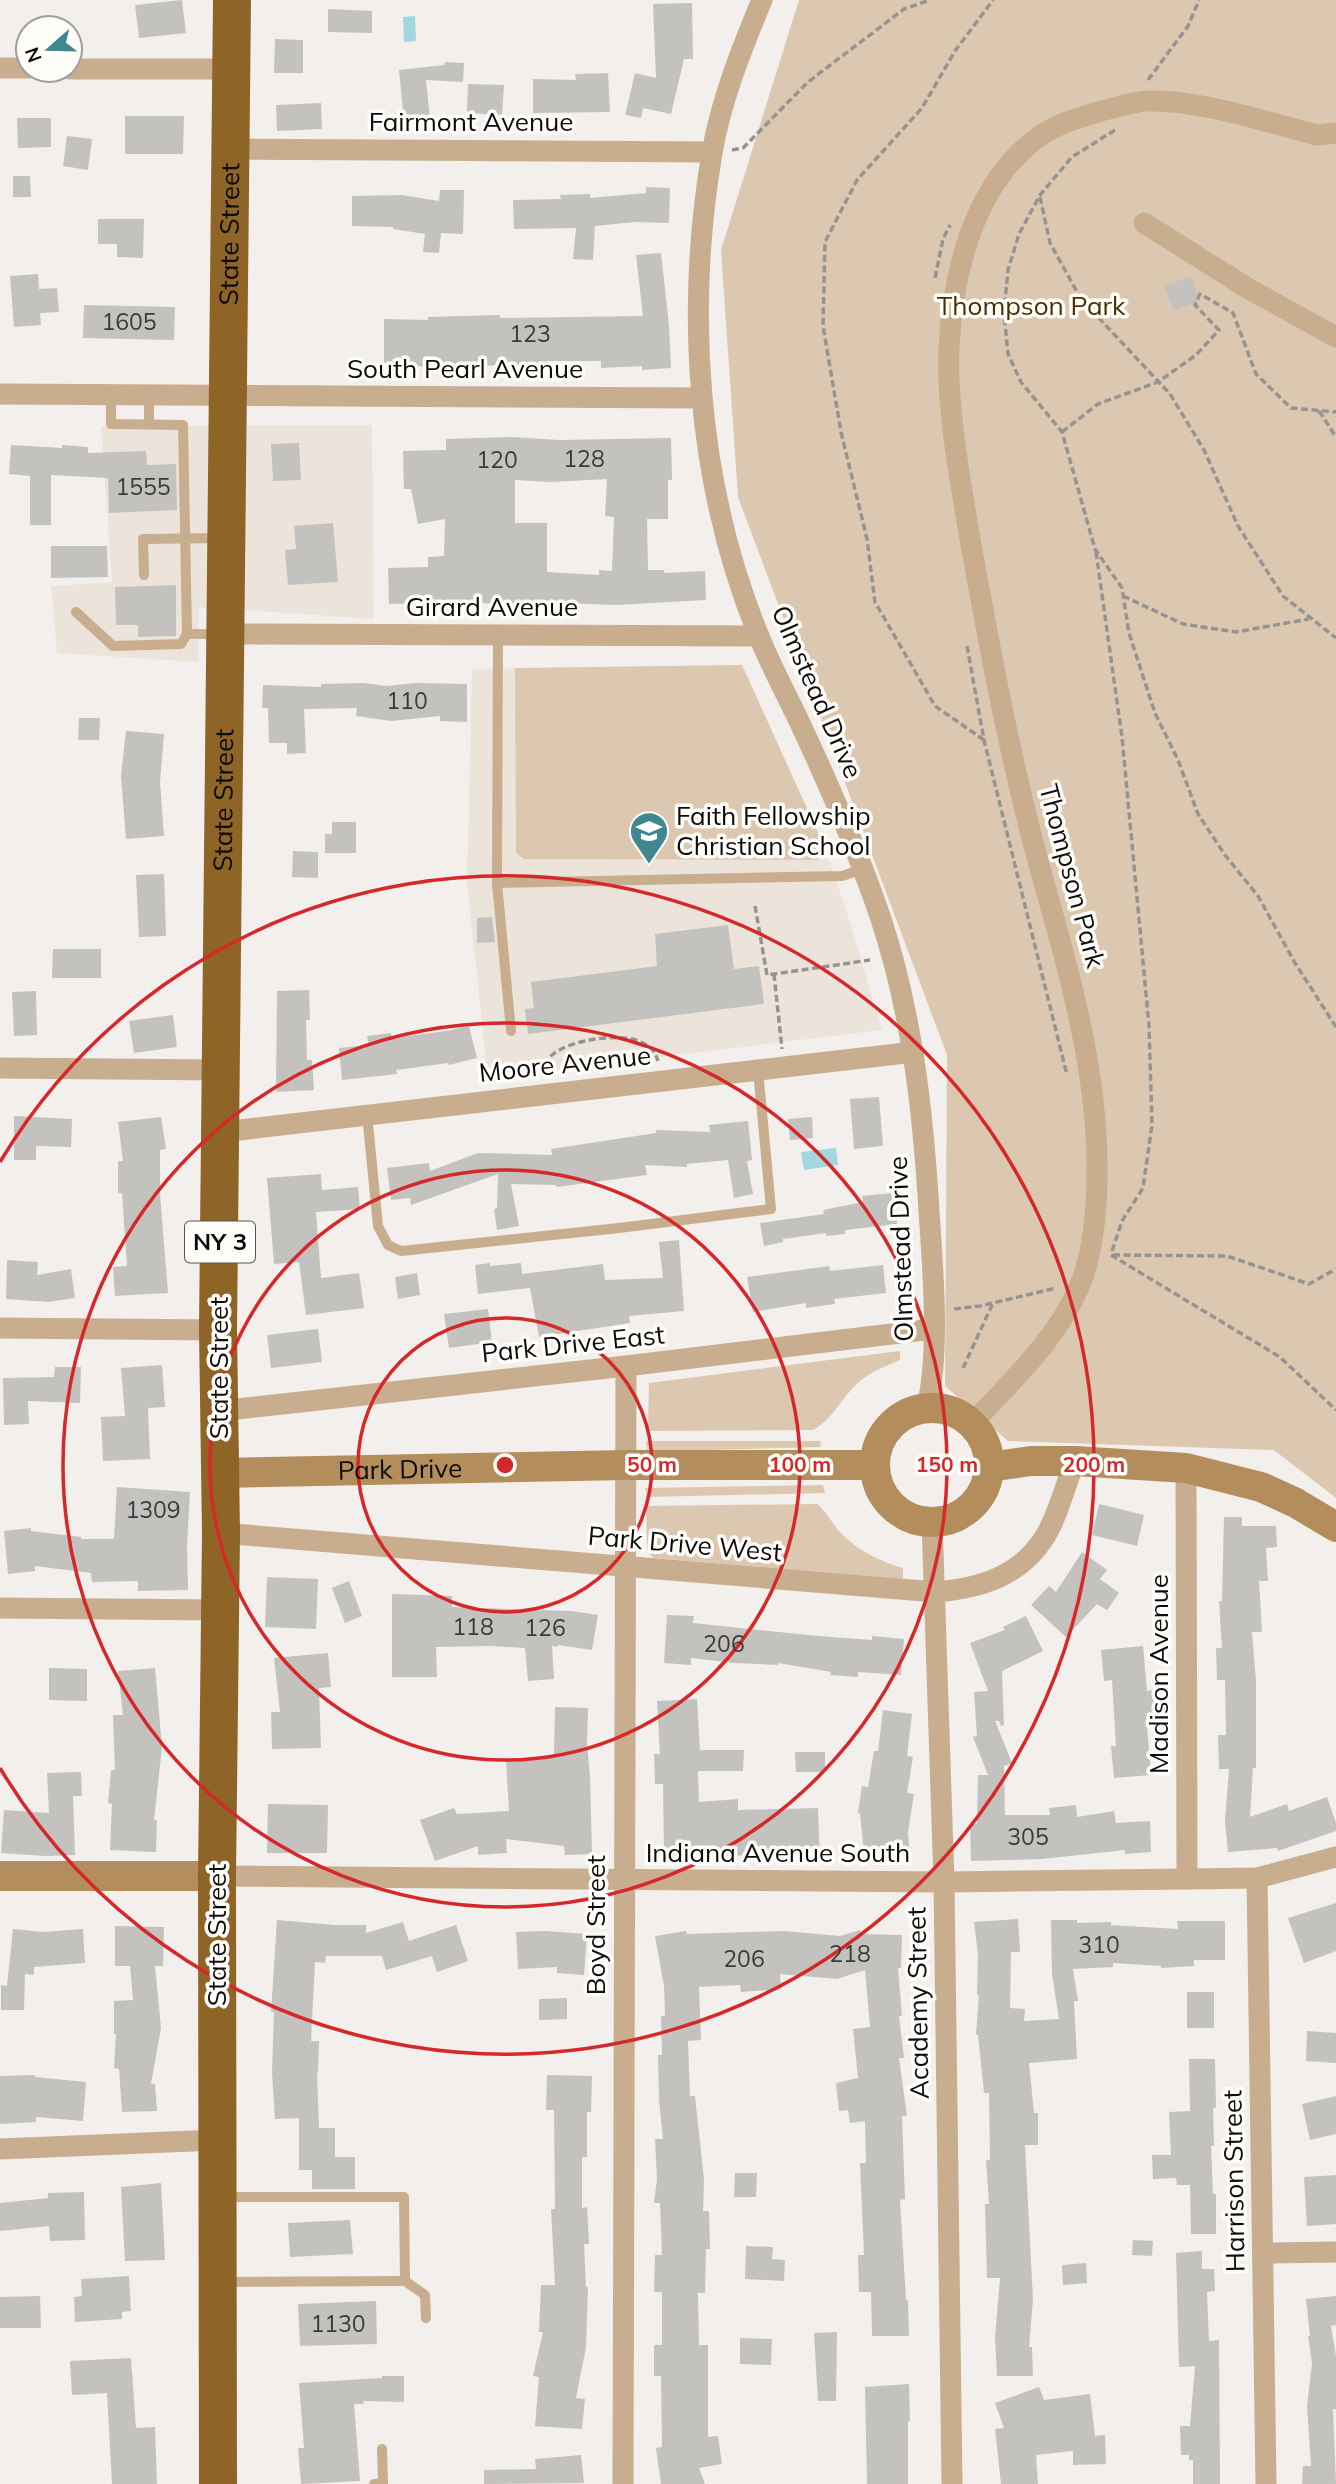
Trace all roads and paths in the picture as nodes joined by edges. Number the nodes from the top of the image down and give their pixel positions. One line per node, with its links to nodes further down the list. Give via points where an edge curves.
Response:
1 (232, 0): 7 (highway, State Street / NY 3)
2 (762, 0): 11 (street, Olmstead Drive, via 744,43)
3 (930, 0): 11 (path, via 904,9 808,82 743,148)
4 (993, 0): 41 (path, via 955,51 922,108 857,180 825,242 823,326 841,432 867,539 875,601 935,706)
5 (1199, 0): 8 (path, via 1188,26)
6 (84, 69): 7 (street)
7 (231, 69): 10 (highway, State Street / NY 3)
8 (1139, 95): 9 (street, Thompson Park, via 1317,135); 12 (path, via 1119,127 1072,157); 71 (street, Thompson Park, via 1073,119 1038,138 1009,164 964,247 952,318 950,398 990,651 1028,822 1071,983 1097,1126 1096,1207 1080,1287 1041,1350)
9 (1336, 133)
10 (230, 149): 11 (street, Fairmont Avenue); 21 (highway, State Street / NY 3)
11 (712, 152): 22 (street, Olmstead Drive, via 700,262)
12 (1040, 195): 17 (path, via 1050,243 1082,299); 26 (path, via 1019,234 1008,270 1004,313 1008,354 1021,382)
13 (954, 218): 15 (path, via 943,239)
14 (1144, 223): 16 (street, via 1248,289)
15 (933, 290)
16 (1336, 337)
17 (1158, 382): 23 (path, via 1196,355 1219,330 1195,304 1200,295 1233,313 1256,374 1265,383 1291,408); 26 (path, via 1098,404); 34 (path, via 1204,450 1238,526 1283,596)
18 (0, 394): 19 (street, South Pearl Avenue)
19 (111, 394): 20 (street, South Pearl Avenue); 25 (lane, via 111,424)
20 (149, 394): 21 (street, South Pearl Avenue); 25 (lane)
21 (228, 395): 22 (street, South Pearl Avenue); 28 (highway, State Street / NY 3)
22 (702, 398): 39 (street, Olmstead Drive, via 718,502)
23 (1319, 411): 24 (path); 27 (path)
24 (1336, 412)
25 (149, 424): 29 (lane, via 183,425)
26 (1062, 432): 30 (path)
27 (1336, 437)
28 (227, 538): 29 (lane); 36 (highway, State Street / NY 3)
29 (185, 539): 31 (lane, via 143,539); 35 (lane)
30 (1095, 549): 32 (path); 59 (path, via 1122,737 1149,1026 1152,1125 1143,1188 1122,1221)
31 (144, 575)
32 (1123, 596): 34 (path, via 1183,624 1236,632); 47 (path, via 1129,633 1155,713 1198,814 1258,896)
33 (76, 612): 35 (lane, via 113,646 181,644)
34 (1310, 619): 40 (path)
35 (187, 634): 36 (lane)
36 (226, 634): 37 (street, Girard Avenue); 53 (highway, State Street / NY 3)
37 (498, 635): 39 (street, Girard Avenue); 43 (lane)
38 (965, 635): 41 (path)
39 (759, 636): 42 (street, Olmstead Drive)
40 (1336, 638)
41 (984, 740): 56 (path)
42 (863, 869): 43 (lane, via 842,876); 50 (street, Olmstead Drive, via 903,999)
43 (497, 883): 48 (lane)
44 (755, 906): 46 (path, via 767,975)
45 (870, 960): 46 (path)
46 (774, 974): 49 (path)
47 (1336, 1027)
48 (511, 1031)
49 (782, 1049)
50 (914, 1052): 54 (street, Moore Avenue); 63 (street, Olmstead Drive, via 925,1135)
51 (659, 1063): 55 (path, via 654,1051 640,1041 603,1037 567,1046 551,1056)
52 (0, 1068): 53 (street)
53 (222, 1070): 58 (highway, State Street / NY 3)
54 (758, 1070): 57 (street, Moore Avenue); 57 (lane, via 771,1209 619,1228 401,1251 388,1245 378,1226)
55 (542, 1077)
56 (1068, 1077)
57 (367, 1114): 58 (street, Moore Avenue)
58 (222, 1132): 65 (highway, State Street / NY 3)
59 (1111, 1255): 60 (path, via 1227,1256 1309,1284); 69 (path, via 1280,1357)
60 (1336, 1269)
61 (1055, 1295): 62 (path, via 1058,1287)
62 (993, 1303): 63 (path); 67 (path)
63 (933, 1320): 66 (street, Park Drive East); 68 (street, Olmstead Drive, via 933,1378)
64 (0, 1328): 65 (street)
65 (218, 1330): 70 (highway, State Street / NY 3)
66 (626, 1367): 70 (street, Park Drive East); 73 (street, Boyd Street)
67 (963, 1368)
68 (927, 1408): 71 (street, via 959,1414); 74 (street, via 910,1412 890,1427 877,1448)
69 (1336, 1410)
70 (219, 1411): 77 (highway, State Street / NY 3)
71 (972, 1424): 75 (street, via 988,1451)
72 (1075, 1461): 75 (street); 76 (street); 82 (street, Park Drive West, via 1046,1536 1028,1557 1002,1576 971,1589)
73 (627, 1465): 74 (street, Park Drive); 77 (street, Park Drive); 81 (street, Boyd Street)
74 (875, 1465): 78 (street, via 882,1491 899,1511)
75 (989, 1467): 78 (street, via 978,1500 950,1520)
76 (1186, 1468): 79 (street, via 1261,1487); 89 (street, Madison Avenue)
77 (220, 1473): 80 (highway, State Street / NY 3)
78 (932, 1522): 82 (street, Academy Street)
79 (1336, 1527)
80 (221, 1533): 81 (street, Park Drive West); 84 (highway, State Street / NY 3)
81 (626, 1568): 82 (street, Park Drive West); 90 (street, Boyd Street)
82 (936, 1592): 91 (street, Academy Street)
83 (0, 1608): 84 (street)
84 (221, 1610): 87 (highway, State Street / NY 3)
85 (1336, 1857): 88 (street, Indiana Avenue South)
86 (0, 1876): 87 (street)
87 (217, 1876): 90 (street, Indiana Avenue South); 92 (highway, State Street / NY 3)
88 (1257, 1878): 89 (street, Indiana Avenue South); 96 (street, Harrison Street)
89 (1188, 1879): 91 (street, Indiana Avenue South)
90 (624, 1880): 91 (street, Indiana Avenue South); 103 (street, Boyd Street)
91 (944, 1882): 104 (street, Academy Street)
92 (217, 2140): 93 (street); 94 (highway, State Street / NY 3)
93 (0, 2149)
94 (218, 2197): 97 (lane, via 404,2197); 98 (highway, State Street / NY 3)
95 (1336, 2252): 96 (street)
96 (1264, 2253): 105 (street, Harrison Street)
97 (405, 2281): 98 (lane); 99 (lane, via 425,2295)
98 (217, 2282): 101 (highway, State Street / NY 3)
99 (426, 2318)
100 (382, 2449): 102 (lane, via 383,2483)
101 (218, 2484)
102 (374, 2484)
103 (623, 2484)
104 (953, 2484)
105 (1266, 2484)

